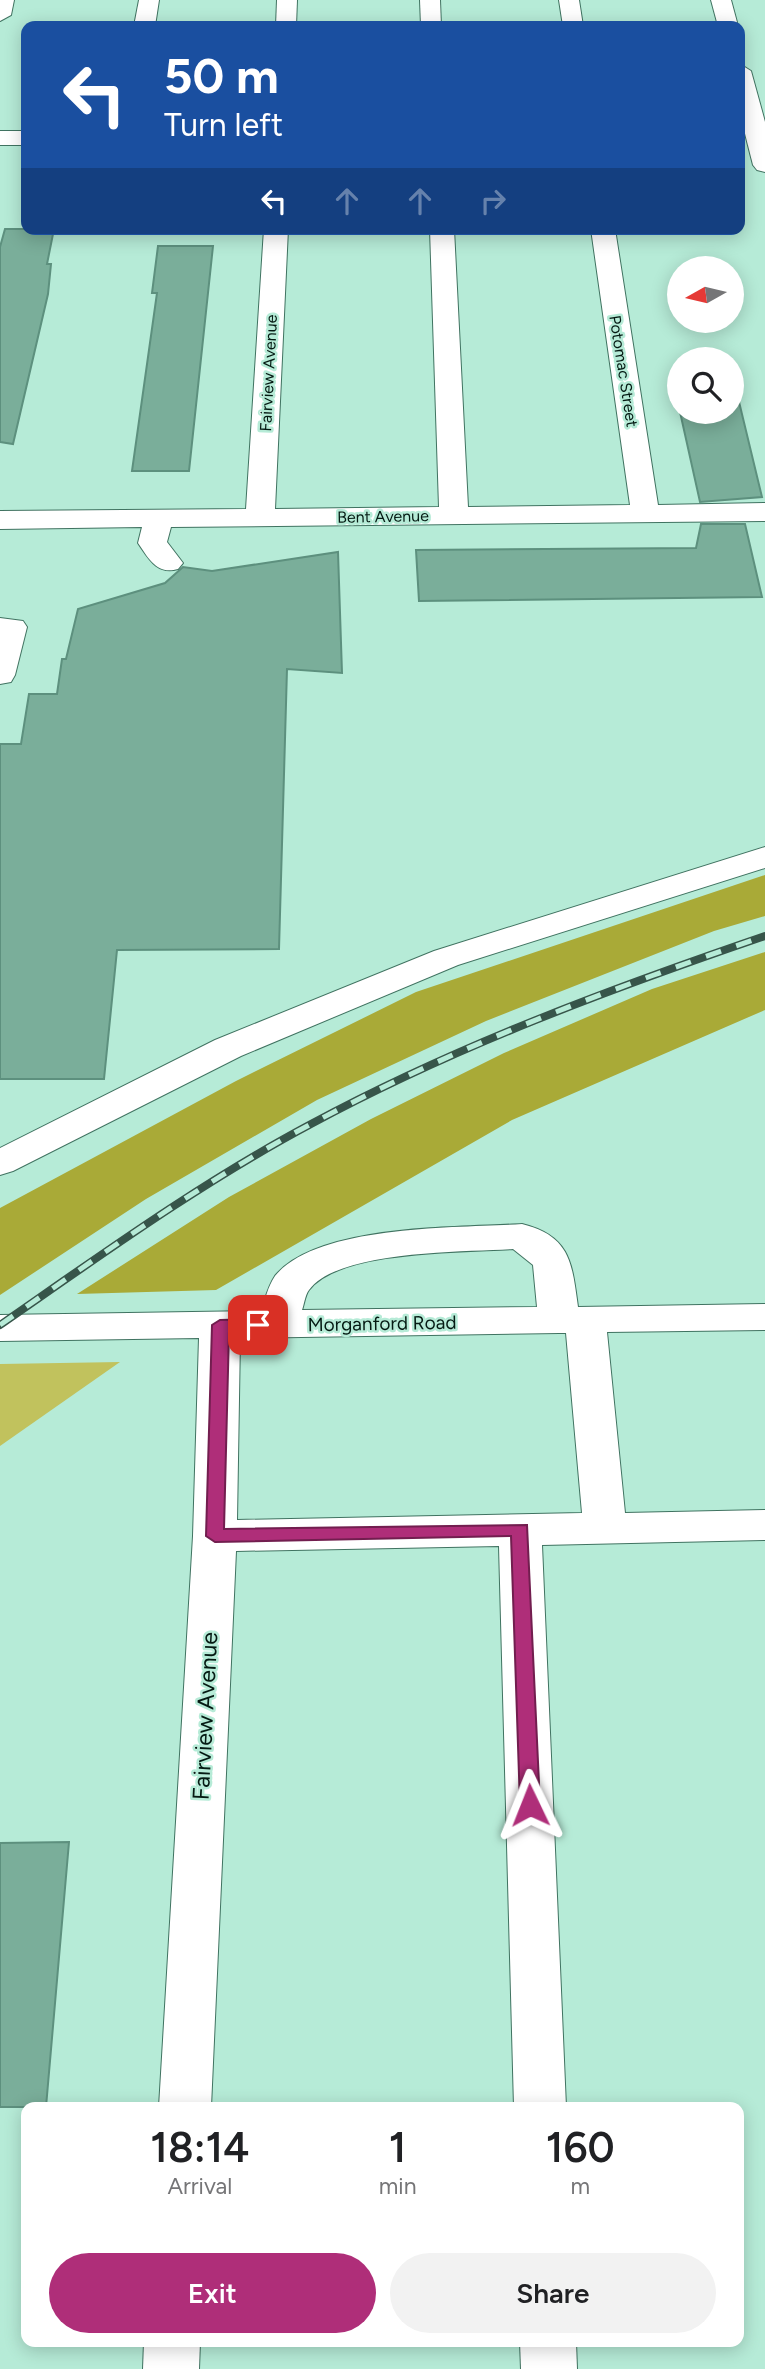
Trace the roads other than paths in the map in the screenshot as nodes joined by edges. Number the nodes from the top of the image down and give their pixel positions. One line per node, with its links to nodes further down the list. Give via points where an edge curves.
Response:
1 (4, 0): 7 (street)
2 (149, 0): 8 (street)
3 (287, 0): 9 (street)
4 (430, 0): 10 (street)
5 (569, 0): 11 (street)
6 (721, 0): 12 (street)
7 (0, 15)
8 (146, 21)
9 (286, 21)
10 (431, 21)
11 (572, 21)
12 (727, 21)
13 (745, 93): 14 (street)
14 (754, 133): 17 (street)
15 (0, 138): 16 (street)
16 (21, 138)
17 (765, 165)
18 (276, 235): 24 (street, Fairview Avenue)
19 (442, 235): 23 (street)
20 (604, 235): 22 (street, Potomac Street)
21 (765, 512): 22 (street, Bent Avenue)
22 (645, 513): 23 (street, Bent Avenue)
23 (454, 516): 24 (street, Bent Avenue)
24 (260, 517): 25 (street, Bent Avenue)
25 (159, 518): 26 (street, Bent Avenue); 27 (street, via 152,543)
26 (0, 520)
27 (167, 563)
28 (0, 627): 29 (street, via 12,627)
29 (0, 675)
30 (765, 856): 31 (street, via 408,973 228,1048)
31 (0, 1163)
32 (765, 1317): 33 (street, Morganford Road)
33 (572, 1320): 34 (street, Morganford Road); 34 (street, via 552,1259 522,1236 336,1253 291,1283); 38 (street)
34 (276, 1324): 35 (street, Morganford Road)
35 (220, 1325): 36 (street, Morganford Road); 40 (street, Fairview Avenue)
36 (0, 1328)
37 (765, 1525): 38 (street)
38 (605, 1528): 39 (street)
39 (520, 1530): 40 (street); 42 (street)
40 (215, 1536): 41 (street, Fairview Avenue)
41 (184, 2102)
42 (540, 2102)
43 (172, 2347): 45 (street)
44 (548, 2347): 46 (street)
45 (170, 2369)
46 (549, 2369)

